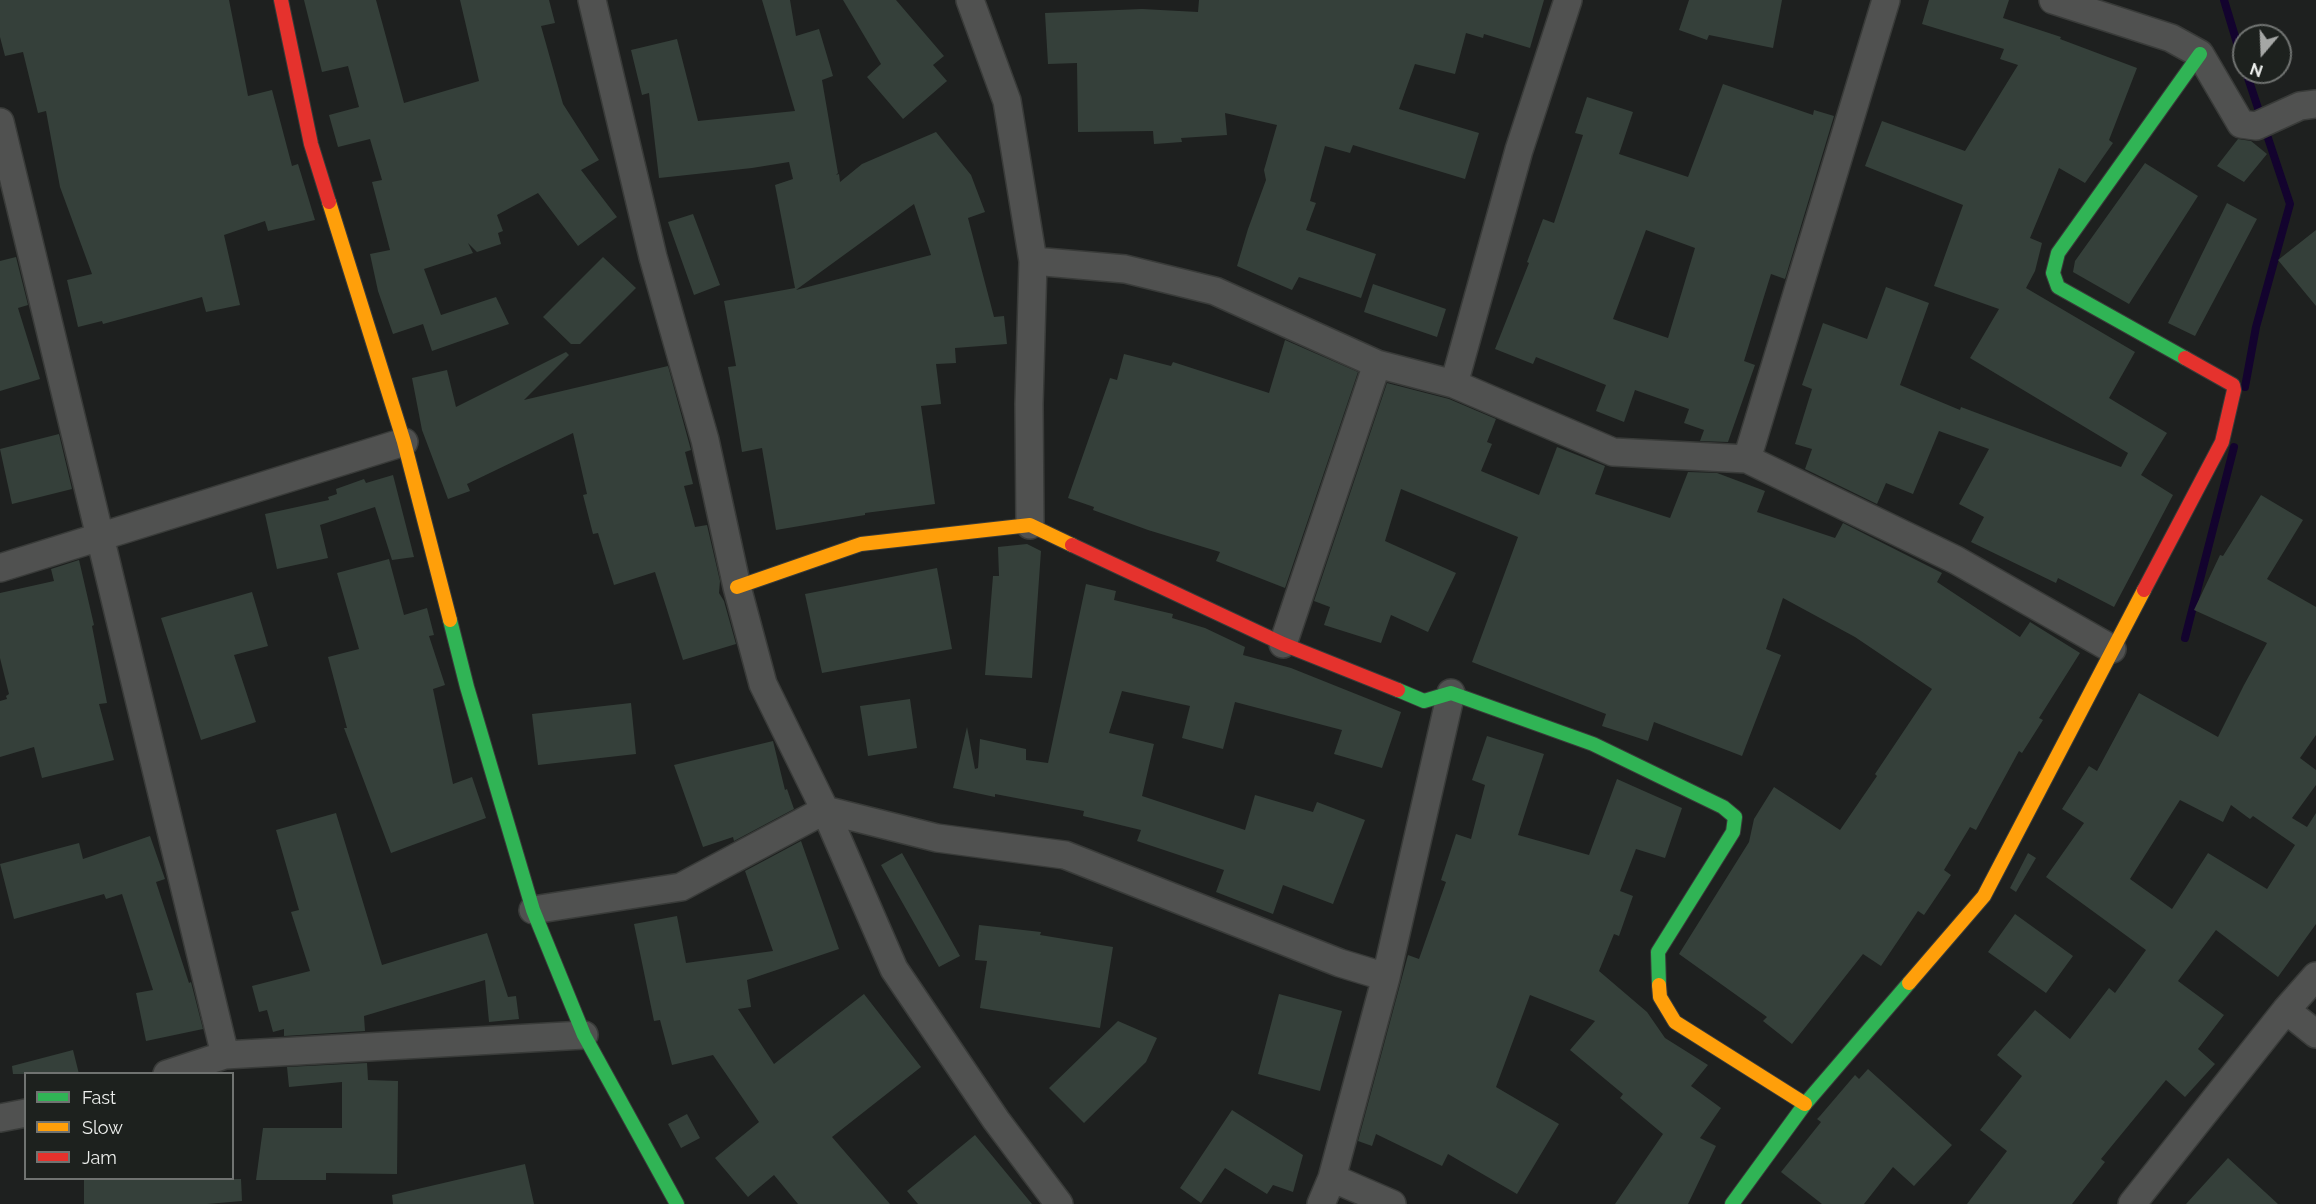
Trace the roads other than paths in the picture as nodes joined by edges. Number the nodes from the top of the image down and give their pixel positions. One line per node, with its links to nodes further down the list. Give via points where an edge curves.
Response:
1 (281, 0): 13 (street, via 311,144)
2 (592, 0): 18 (street, via 653,257 705,441)
3 (970, 0): 10 (street, via 1007,101)
4 (1568, 0): 12 (street, via 1519,150)
5 (1886, 0): 14 (street)
6 (2053, 0): 7 (street, via 2171,38)
7 (2200, 54): 8 (street, via 2241,124 2256,126 2300,106); 20 (street, via 2058,253 2053,273 2058,287 2230,383 2234,390 2222,442)
8 (2316, 104)
9 (0, 122): 16 (street)
10 (1033, 261): 11 (street, via 1125,269 1215,291); 15 (street)
11 (1377, 364): 12 (street); 19 (street)
12 (1454, 384): 14 (street, via 1613,452)
13 (404, 442): 16 (street); 23 (street, via 467,687)
14 (1747, 459): 20 (street, via 1956,560)
15 (1030, 525): 18 (street, via 861,544); 19 (street)
16 (100, 536): 17 (street); 29 (street)
17 (0, 568)
18 (737, 587): 22 (street, via 764,684)
19 (1283, 644): 21 (street, via 1424,701)
20 (2112, 649): 31 (street, via 1984,896)
21 (1451, 693): 25 (street); 31 (street, via 1593,744 1723,807 1735,817 1733,832 1658,952 1660,997 1675,1022)
22 (825, 810): 23 (street, via 681,886); 25 (street, via 937,838 1065,855 1340,963); 36 (street, via 894,969 996,1120)
23 (533, 910): 28 (street)
24 (2316, 976): 26 (street)
25 (1386, 977): 34 (street)
26 (2286, 1010): 27 (street); 40 (street)
27 (2316, 1034)
28 (584, 1035): 29 (street); 35 (street)
29 (225, 1055): 30 (street)
30 (173, 1072)
31 (1805, 1104): 39 (street)
32 (24, 1113): 33 (street)
33 (0, 1118)
34 (1332, 1178): 37 (street); 38 (street)
35 (677, 1204)
36 (1059, 1204)
37 (1321, 1204)
38 (1392, 1204)
39 (1732, 1204)
40 (2132, 1204)

